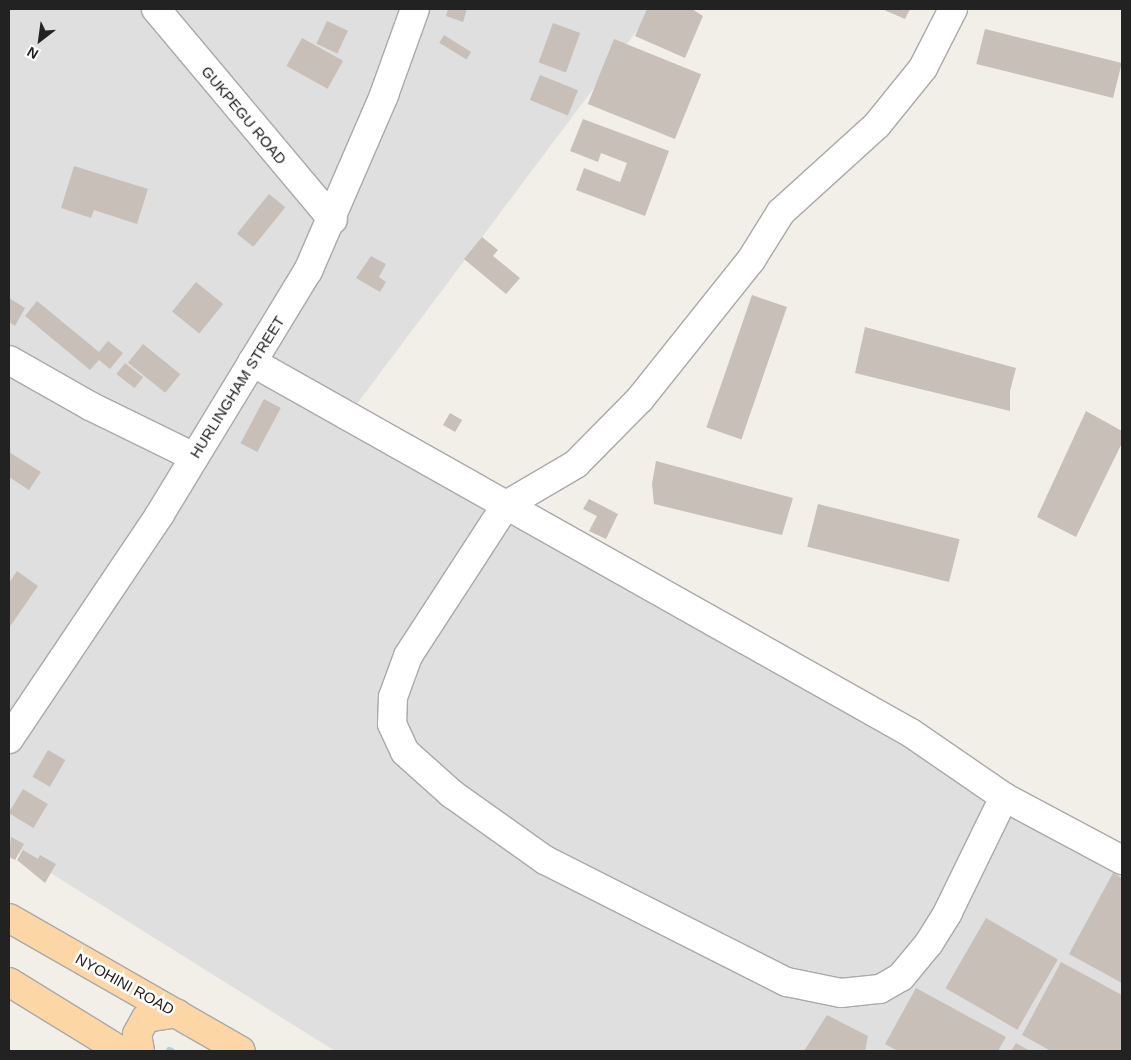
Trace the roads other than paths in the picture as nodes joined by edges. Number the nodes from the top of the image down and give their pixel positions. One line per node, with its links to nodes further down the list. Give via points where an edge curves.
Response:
1 (156, 9): 4 (street, GUKPEGU ROAD)
2 (415, 9): 4 (street, HURLINGHAM STREET)
3 (953, 9): 8 (street, via 923,68 883,118 781,212 751,260 640,399 576,464)
4 (333, 220): 6 (street, HURLINGHAM STREET, via 308,271)
5 (9, 360): 7 (street, via 90,406)
6 (252, 362): 7 (street, HURLINGHAM STREET); 8 (street)
7 (194, 457): 9 (street, HURLINGHAM STREET, via 160,514)
8 (506, 505): 10 (street, via 911,733); 10 (street, via 408,656 393,697 392,724 405,752 432,776 545,860 787,982 841,993 880,989 901,977 929,943 948,912)
9 (9, 739)
10 (1004, 797): 11 (street)
11 (1122, 860)
12 (9, 918): 14 (main road, NYOHINI ROAD)
13 (10, 984): 15 (main road)
14 (176, 1013): 16 (main road, via 146,1018 137,1034); 17 (main road, NYOHINI ROAD)
15 (121, 1051)
16 (140, 1051)
17 (241, 1051)

